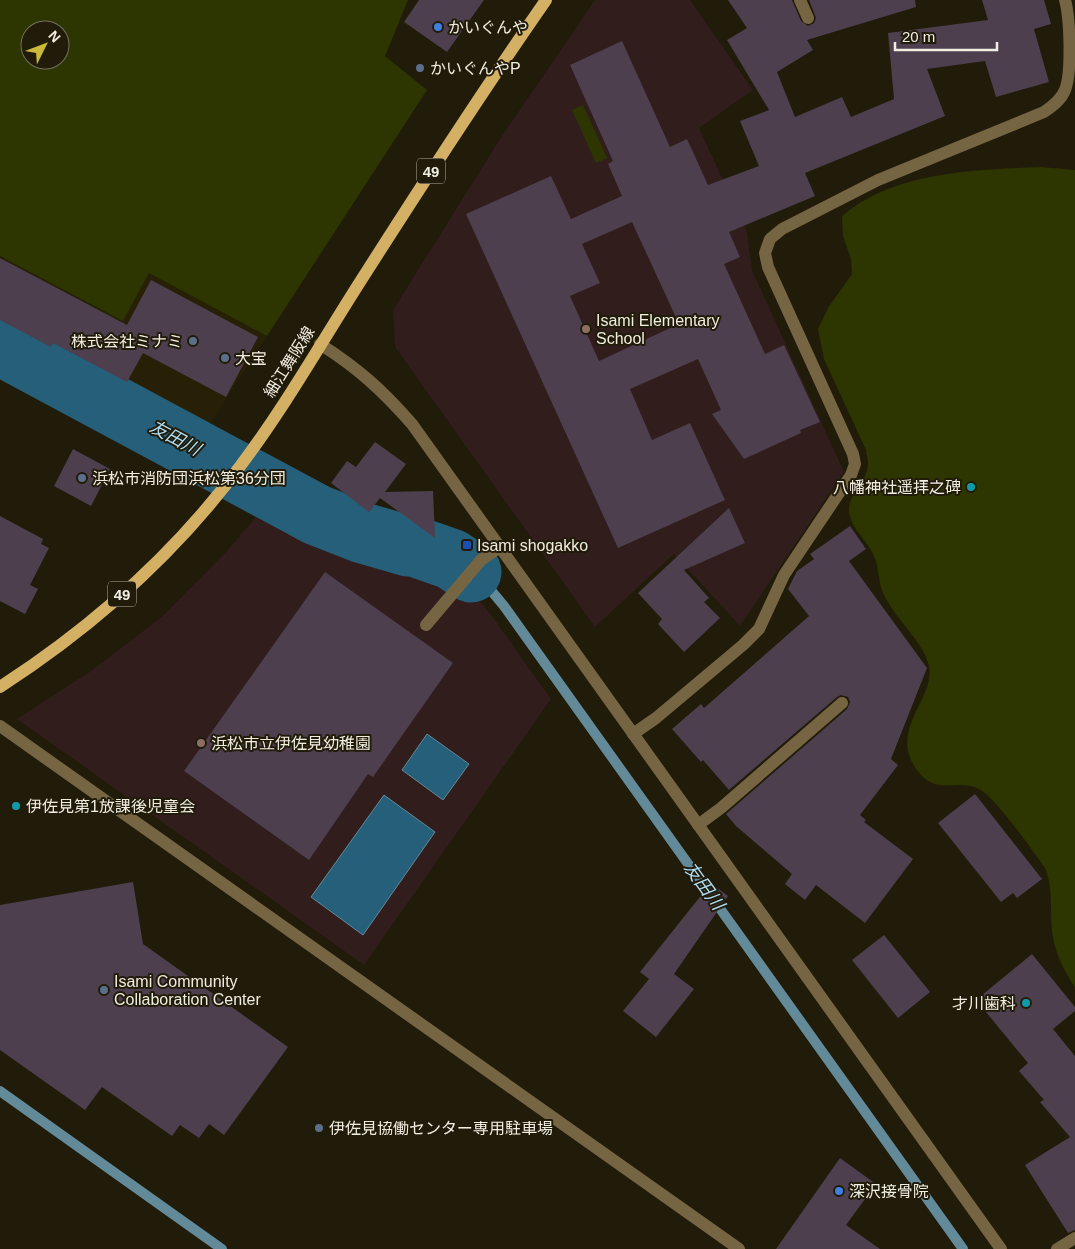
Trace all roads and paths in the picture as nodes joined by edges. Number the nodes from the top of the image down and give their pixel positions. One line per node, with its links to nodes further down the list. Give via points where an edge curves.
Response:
1 (546, 0): 5 (main road, 細江舞阪線 / 49, via 466,116)
2 (800, 0): 4 (street)
3 (1066, 0): 11 (street, via 1068,76 1065,91 1057,103 1044,112 852,191 782,229 770,239 765,253 768,267 855,464 851,475 784,575 759,630)
4 (808, 18)
5 (320, 344): 6 (street, via 355,366 412,424); 8 (main road, 細江舞阪線 / 49, via 245,460 164,554 101,613)
6 (500, 547): 7 (street, via 480,560); 11 (street)
7 (426, 625)
8 (0, 687)
9 (842, 703): 12 (street)
10 (0, 726): 14 (street)
11 (633, 734): 12 (street)
12 (698, 825): 15 (street)
13 (1075, 1238): 16 (street)
14 (739, 1249)
15 (1001, 1249)
16 (1057, 1249)

